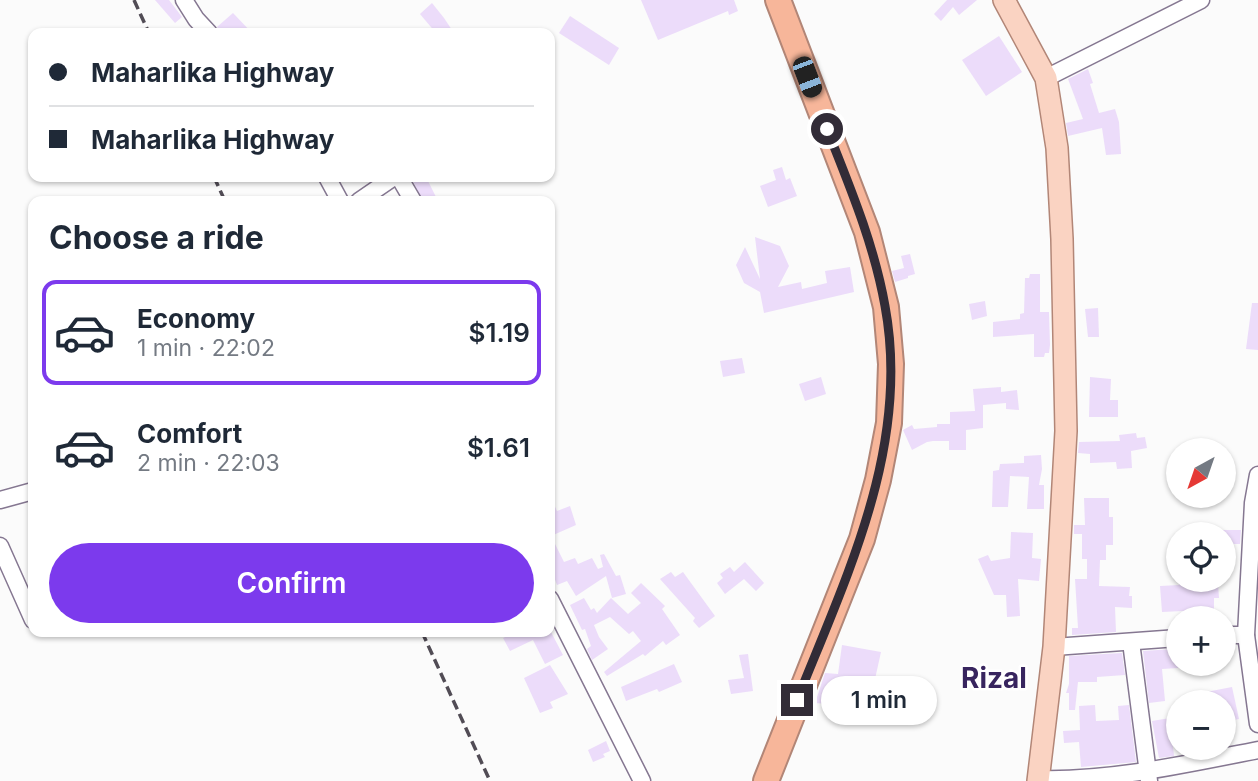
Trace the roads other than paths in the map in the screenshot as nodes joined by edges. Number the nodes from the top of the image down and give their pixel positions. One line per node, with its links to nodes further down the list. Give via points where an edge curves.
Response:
1 (184, 0): 5 (street)
2 (778, 0): 25 (highway, via 867,232 886,307 891,364 889,423 862,539)
3 (1004, 0): 6 (main road)
4 (1201, 0): 6 (street)
5 (204, 28)
6 (1046, 78): 19 (main road, via 1057,148 1066,417)
7 (387, 182): 8 (street)
8 (366, 196)
9 (1258, 475): 16 (street)
10 (28, 492): 11 (street)
11 (0, 500)
12 (0, 546): 14 (street)
13 (555, 608): 24 (street)
14 (28, 609)
15 (1236, 635): 16 (street)
16 (1246, 635): 20 (street)
17 (1166, 639): 18 (street)
18 (1131, 642): 19 (street); 22 (street)
19 (1054, 647): 23 (main road)
20 (1258, 724)
21 (1258, 750): 22 (street)
22 (1149, 776): 23 (street)
23 (1038, 780)
24 (642, 781)
25 (766, 781)

